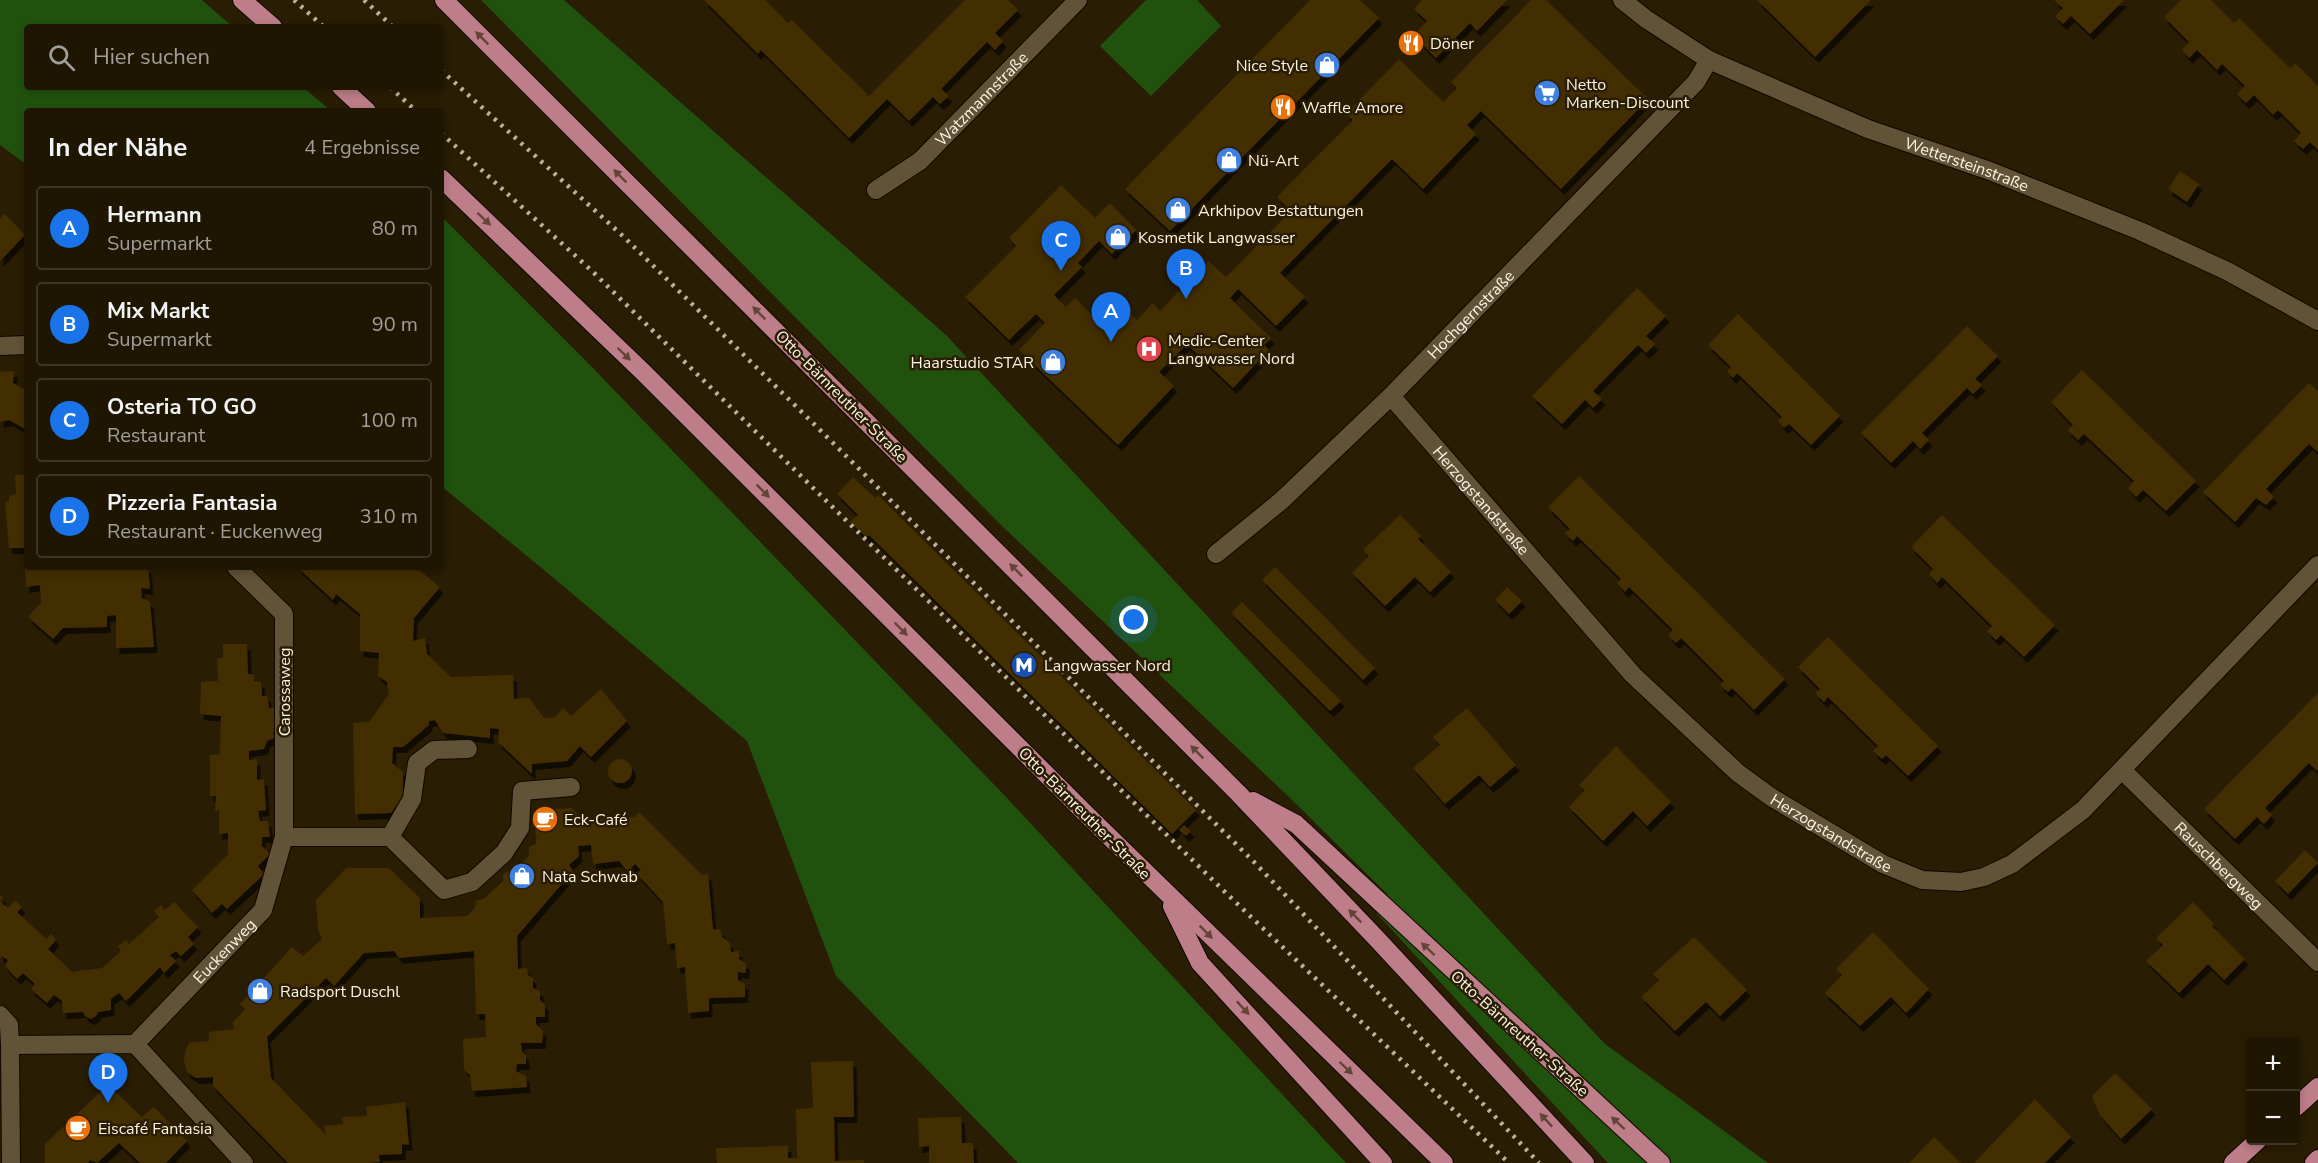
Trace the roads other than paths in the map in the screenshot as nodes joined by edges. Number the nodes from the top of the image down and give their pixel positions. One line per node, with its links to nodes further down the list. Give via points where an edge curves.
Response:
1 (242, 0): 5 (main road)
2 (444, 0): 21 (main road, Otto-Bärnreuther-Straße, one-way to 2)
3 (1078, 0): 10 (street, Watzmannstraße, via 920,161)
4 (1622, 0): 6 (street, Wettersteinstraße)
5 (270, 24)
6 (1709, 60): 11 (street, Wettersteinstraße, via 1868,129 1990,171 2140,231 2227,271); 14 (street, Hochgernstraße, via 1696,82)
7 (344, 90): 8 (main road)
8 (364, 108)
9 (444, 181): 24 (main road, Otto-Bärnreuther-Straße, one-way to 24, via 683,411)
10 (876, 190)
11 (2318, 321)
12 (0, 345): 13 (street)
13 (24, 345)
14 (1391, 396): 15 (street, Hochgernstraße, via 1281,501); 19 (street, Herzogstandstraße, via 1633,675 1738,773 1883,864 1922,880 1961,882 1984,877 2012,864 2083,810)
15 (1216, 554)
16 (2318, 565): 19 (street, Herzogstandstraße)
17 (239, 570): 22 (street, Carossaweg, via 284,614)
18 (468, 749): 23 (street, via 434,750 417,763 412,799)
19 (2122, 770): 25 (street, Rauschbergweg)
20 (571, 787): 23 (street, via 522,791 520,828 504,853 472,882 444,890)
21 (1238, 794): 37 (main road, Otto-Bärnreuther-Straße, one-way to 21); 38 (main road, Otto-Bärnreuther-Straße, one-way to 21, via 1296,825)
22 (284, 837): 23 (street); 27 (street, Euckenweg, via 263,910)
23 (390, 837)
24 (1164, 891): 35 (main road, Otto-Bärnreuther-Straße, one-way to 35, via 1200,963); 36 (main road, Otto-Bärnreuther-Straße, one-way to 36)
25 (2318, 962)
26 (0, 1015): 28 (street, via 9,1025)
27 (135, 1044): 28 (street); 34 (street)
28 (10, 1045): 33 (street)
29 (2318, 1087): 30 (main road)
30 (2300, 1103)
31 (2253, 1145): 39 (main road)
32 (2318, 1159): 40 (main road)
33 (11, 1163)
34 (244, 1163)
35 (1383, 1163)
36 (1444, 1163)
37 (1585, 1163)
38 (1661, 1163)
39 (2233, 1163)
40 (2314, 1163)

